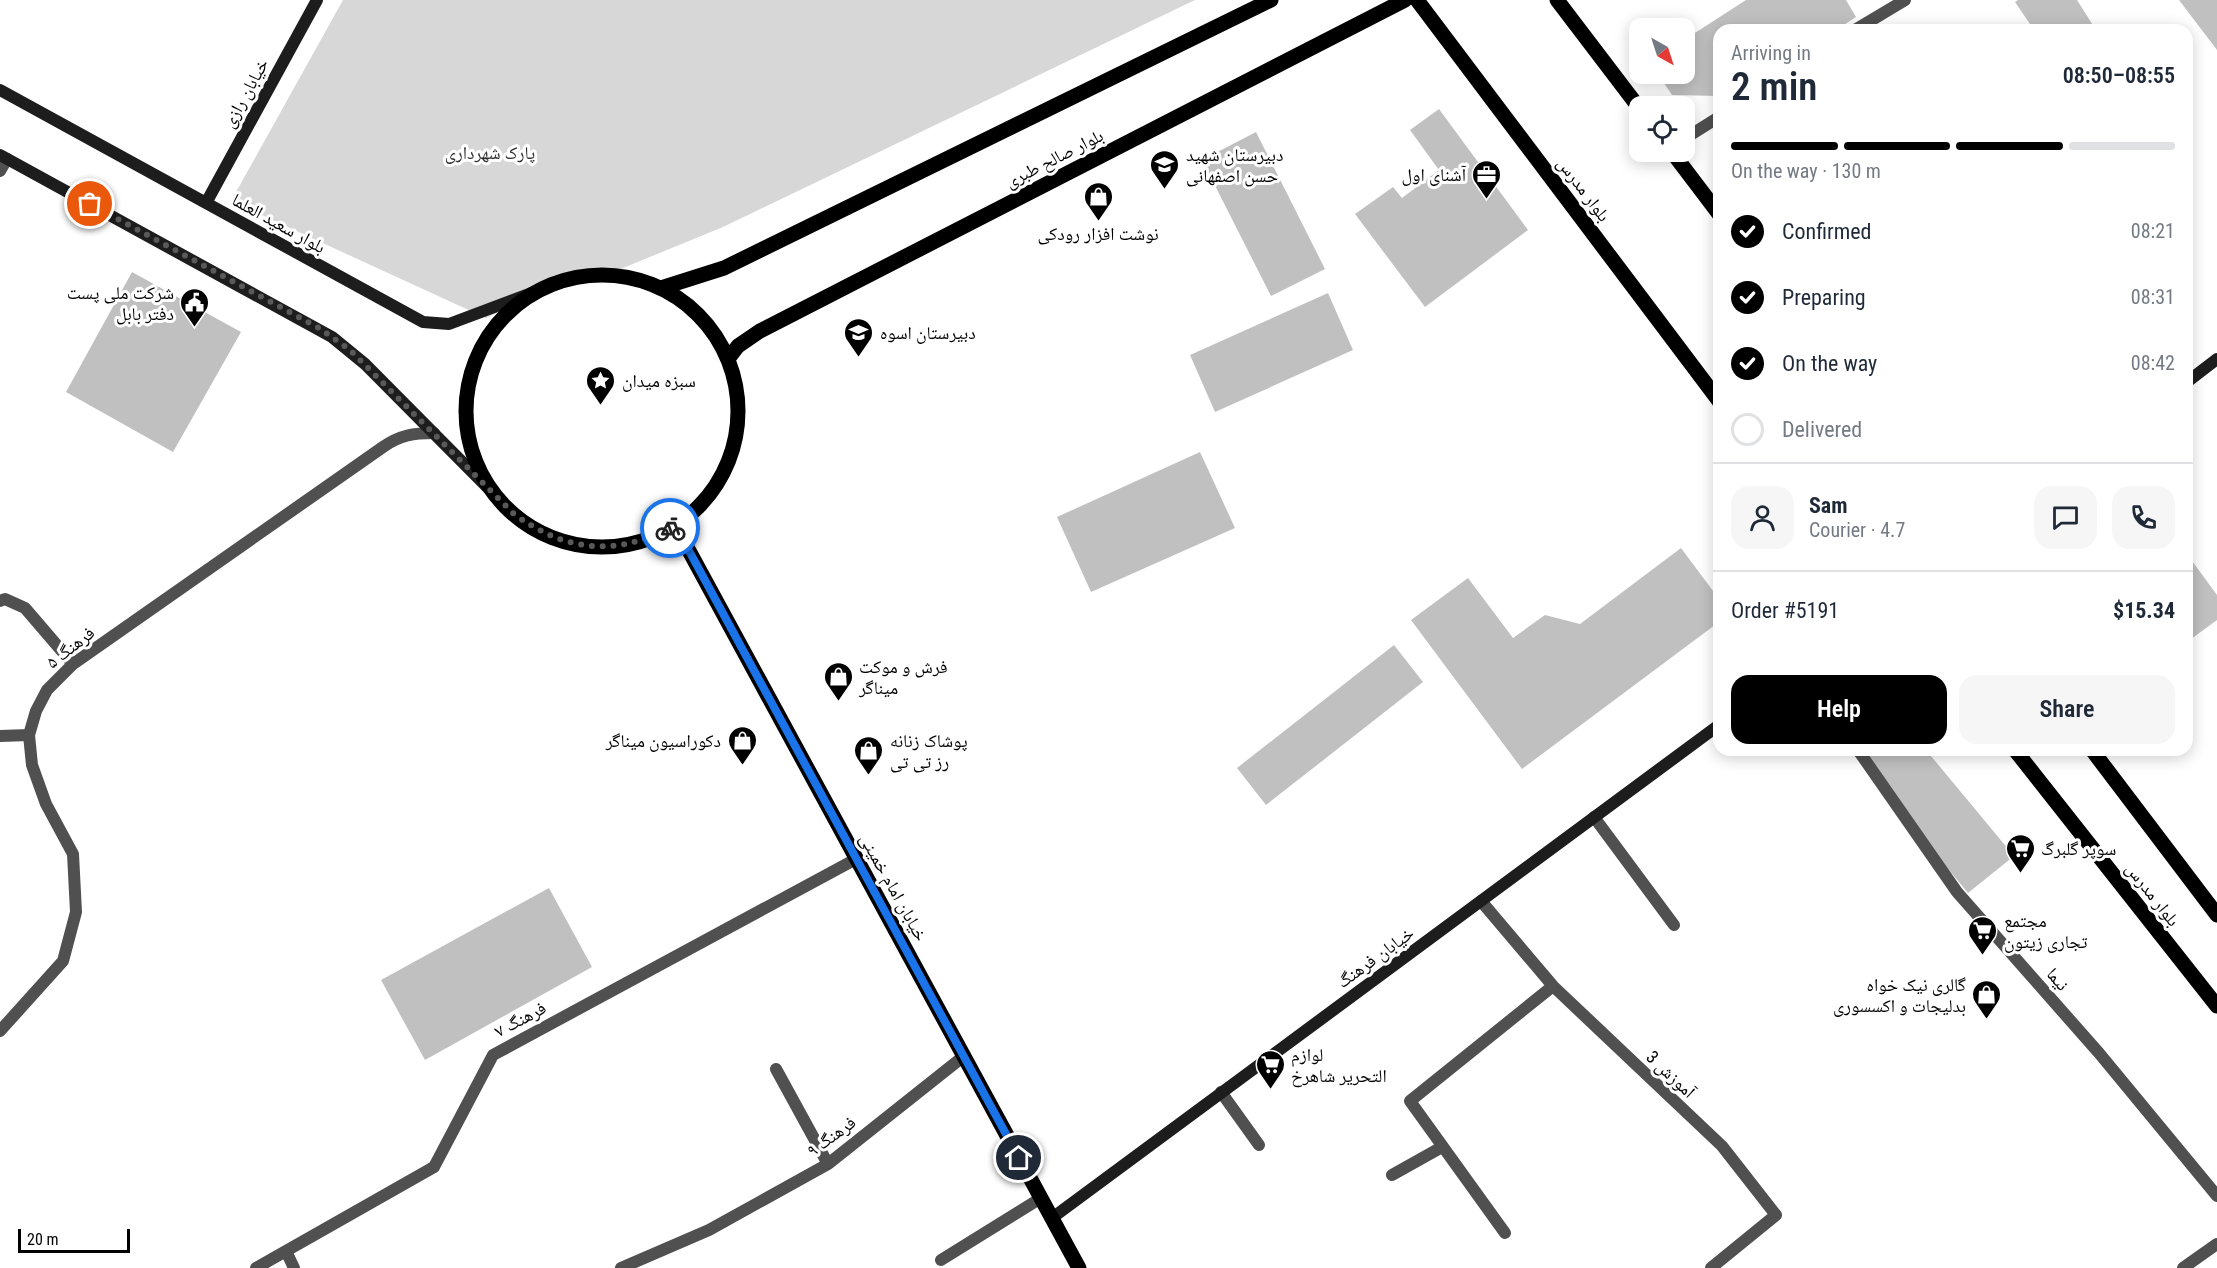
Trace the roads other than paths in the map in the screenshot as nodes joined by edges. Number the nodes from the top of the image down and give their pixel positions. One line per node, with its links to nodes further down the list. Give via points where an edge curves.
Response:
1 (317, 0): 15 (main road, خیابان رازی)
2 (1271, 0): 18 (main road, via 724,268)
3 (1405, 0): 19 (main road, بلوار صالح طبری, via 759,332 738,346)
4 (1417, 0): 22 (main road, بلوار مدرس)
5 (1557, 0): 9 (main road)
6 (1905, 0): 7 (street)
7 (1865, 24)
8 (0, 90): 15 (main road, بلوار سعید العلما)
9 (1630, 96)
10 (1713, 121): 11 (street)
11 (1695, 132)
12 (4, 157): 14 (street); 23 (main road, via 319,328 350,350)
13 (1680, 162): 16 (main road)
14 (0, 171)
15 (206, 203): 17 (main road, بلوار سعید العلما, via 423,322 449,324)
16 (1713, 206)
17 (550, 286): 18 (main road, via 578,277 606,276 631,278); 24 (main road, via 505,316 478,357 470,380 467,430 483,477)
18 (661, 288): 19 (main road, via 696,312)
19 (728, 359): 25 (main road, via 738,399 733,448 725,471 711,492)
20 (2217, 359): 21 (main road)
21 (2193, 377)
22 (1713, 393)
23 (434, 433): 24 (main road); 27 (street, فرهنگ ۵, via 404,435 388,443)
24 (497, 497): 25 (main road, via 534,529 580,545 630,544)
25 (675, 525): 35 (main road, خیابان امام خمینی)
26 (0, 601): 27 (street, via 5,599 25,608)
27 (73, 664): 29 (street, فرهنگ ۵, via 46,690)
28 (1713, 729): 34 (main road, خیابان فرهنگ)
29 (29, 735): 30 (street); 41 (street, فرهنگ ۵, via 32,765 46,804 73,854 76,912 63,961)
30 (0, 736)
31 (1862, 756): 49 (street, نیما, via 1957,892 2099,1053)
32 (2020, 756): 40 (main road, بلوار مدرس)
33 (2097, 756): 37 (main road, بلوار مدرس)
34 (1594, 817): 36 (main road, خیابان فرهنگ); 38 (street)
35 (856, 858): 42 (main road, خیابان امام خمینی); 54 (street, فرهنگ ۷, via 493,1055 434,1167)
36 (1481, 901): 39 (street, آموزش 3); 44 (main road, خیابان فرهنگ)
37 (2217, 915)
38 (1674, 925)
39 (1553, 986): 46 (street, via 1410,1101); 60 (street, آموزش 3, via 1722,1146 1776,1215)
40 (2217, 1006)
41 (0, 1030)
42 (964, 1056): 47 (street, فرهنگ ۹); 50 (main road, خیابان امام خمینی)
43 (776, 1069): 47 (street)
44 (1221, 1092): 45 (street); 51 (main road, خیابان فرهنگ)
45 (1259, 1145)
46 (1442, 1147): 48 (street); 52 (street)
47 (828, 1164): 58 (street, فرهنگ ۹, via 709,1230)
48 (1392, 1175)
49 (2217, 1196)
50 (1041, 1198): 51 (main road, خیابان امام خمینی); 55 (street)
51 (1052, 1218): 59 (main road, خیابان امام خمینی)
52 (1505, 1233)
53 (2217, 1244): 61 (street)
54 (286, 1251): 56 (street, فرهنگ ۷); 57 (street)
55 (941, 1260)
56 (256, 1268)
57 (294, 1268)
58 (621, 1268)
59 (1079, 1268)
60 (1711, 1268)
61 (2183, 1268)

